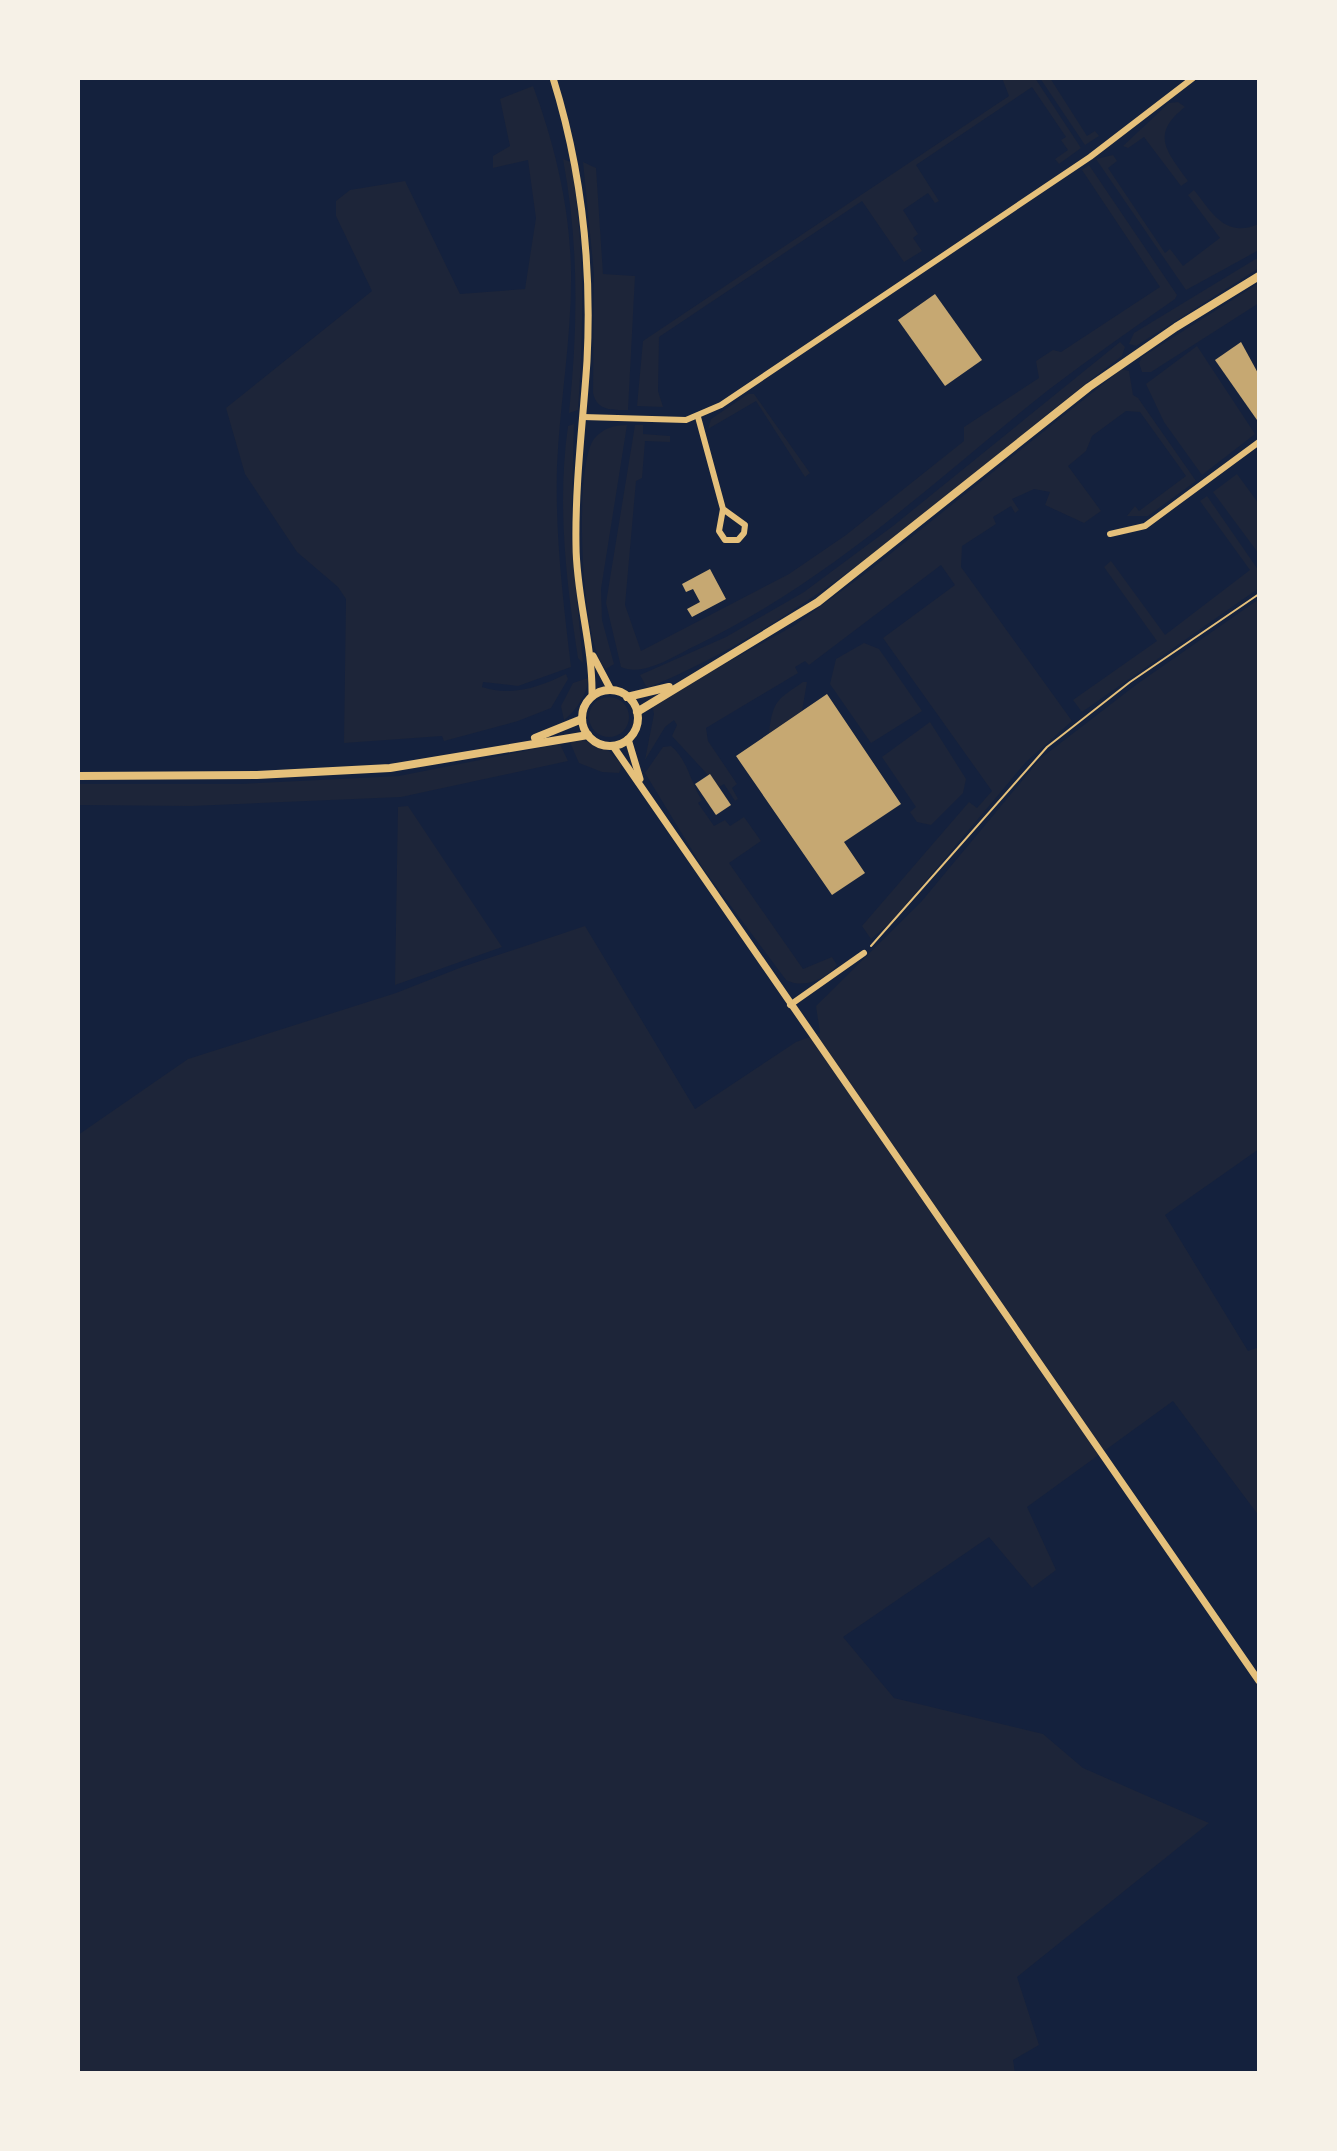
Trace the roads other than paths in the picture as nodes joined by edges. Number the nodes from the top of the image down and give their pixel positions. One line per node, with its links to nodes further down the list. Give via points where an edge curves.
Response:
1 (553, 78): 4 (street, via 576,164 586,234)
2 (1193, 78): 5 (street, via 1090,157)
3 (1259, 276): 10 (main road, via 1089,387 842,586)
4 (583, 417): 5 (street); 9 (street, via 576,547)
5 (698, 417): 7 (street)
6 (1259, 442): 8 (street, via 1145,526)
7 (723, 509): 7 (street, via 745,525 738,540 722,537)
8 (1110, 534)
9 (591, 651): 11 (street); 12 (street)
10 (679, 684): 13 (main road); 14 (main road)
11 (611, 690): 12 (main road); 13 (main road)
12 (592, 696): 15 (main road)
13 (627, 697): 14 (main road)
14 (637, 712): 17 (main road, via 637,725)
15 (582, 719): 16 (main road); 18 (main road)
16 (588, 735): 18 (main road); 19 (main road)
17 (628, 739): 19 (main road); 21 (street)
18 (523, 744): 20 (main road, via 390,768)
19 (613, 746): 21 (street)
20 (78, 776)
21 (646, 793): 23 (street)
22 (864, 953): 23 (street)
23 (790, 1005): 24 (street)
24 (1259, 1681)

